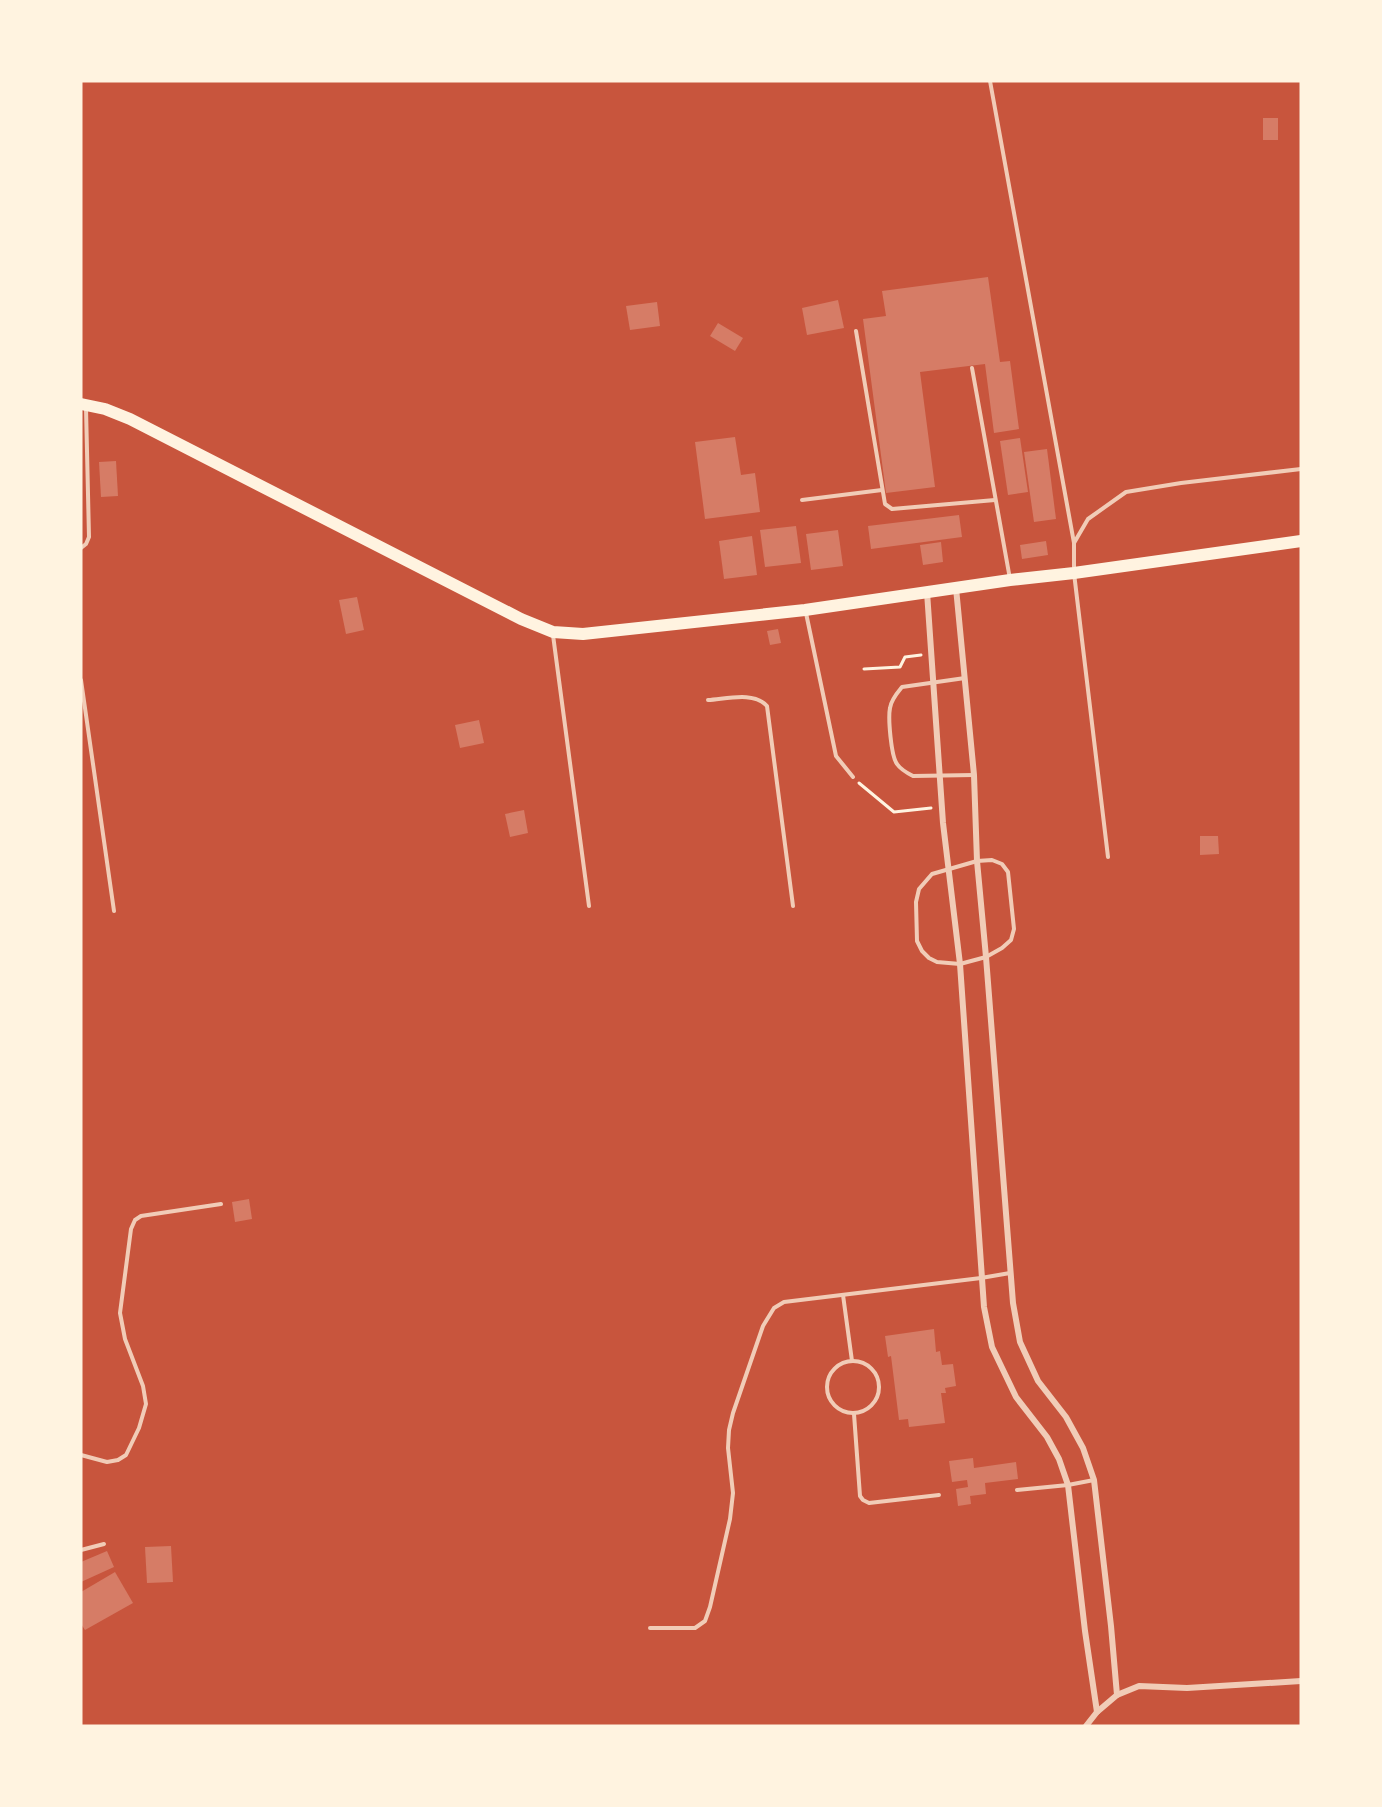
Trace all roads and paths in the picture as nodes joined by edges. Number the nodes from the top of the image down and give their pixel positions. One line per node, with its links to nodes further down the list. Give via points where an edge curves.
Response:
1 (990, 81): 10 (lane)
2 (856, 331): 6 (lane)
3 (972, 368): 8 (lane)
4 (84, 404): 11 (lane, via 89,537); 17 (main road, via 130,419)
5 (1301, 469): 10 (lane, via 1126,492 1088,519)
6 (882, 490): 7 (lane); 8 (lane, via 885,504 892,509)
7 (802, 500)
8 (995, 500): 13 (lane)
9 (1301, 541): 12 (main road)
10 (1074, 543): 12 (lane)
11 (81, 548)
12 (1074, 573): 13 (main road); 28 (lane)
13 (1010, 580): 14 (main road)
14 (956, 588): 15 (main road); 20 (street)
15 (927, 591): 16 (main road); 18 (street)
16 (805, 610): 17 (main road, via 582,634); 26 (lane, via 836,756)
17 (553, 632): 31 (lane)
18 (931, 655): 19 (path, via 905,657 900,666); 22 (street)
19 (864, 669)
20 (966, 678): 22 (lane); 24 (street)
21 (81, 680): 33 (lane)
22 (932, 682): 25 (street); 25 (lane, via 902,687 894,696 890,708 892,754 897,764 913,776)
23 (708, 700): 32 (lane, via 752,697 767,706)
24 (974, 775): 25 (lane); 29 (street)
25 (940, 776): 27 (street)
26 (853, 777): 27 (path, via 894,812)
27 (943, 807): 30 (street)
28 (1108, 857)
29 (977, 861): 30 (lane); 34 (street); 34 (lane, via 992,860 1002,864 1008,873 1014,929 1011,940)
30 (949, 870): 35 (street); 35 (lane, via 932,874 919,890 917,941 922,951 937,962)
31 (589, 906)
32 (794, 906)
33 (114, 911)
34 (986, 957): 35 (lane); 37 (street)
35 (960, 964): 38 (street)
36 (221, 1204): 42 (lane, via 135,1220 120,1313 146,1404 140,1428 126,1455 108,1462)
37 (1010, 1273): 38 (lane); 43 (street, via 1020,1342 1038,1381 1066,1417 1083,1448)
38 (981, 1278): 39 (lane); 44 (street, via 992,1347 1016,1397 1047,1437)
39 (843, 1295): 40 (lane); 49 (lane, via 784,1302 774,1308 763,1326 731,1422 730,1519 705,1621 695,1628)
40 (852, 1360): 41 (lane, via 871,1368 880,1386 873,1406); 41 (lane, via 833,1369 826,1388 835,1407)
41 (854, 1414): 46 (lane, via 863,1500 869,1503)
42 (81, 1455)
43 (1094, 1480): 44 (lane); 51 (street)
44 (1068, 1485): 45 (lane); 52 (street)
45 (1017, 1490)
46 (939, 1495)
47 (104, 1544): 48 (lane)
48 (81, 1550)
49 (650, 1628)
50 (1301, 1681): 51 (street, via 1187,1688 1139,1686)
51 (1117, 1695): 52 (street)
52 (1097, 1712): 53 (street)
53 (1086, 1726)

